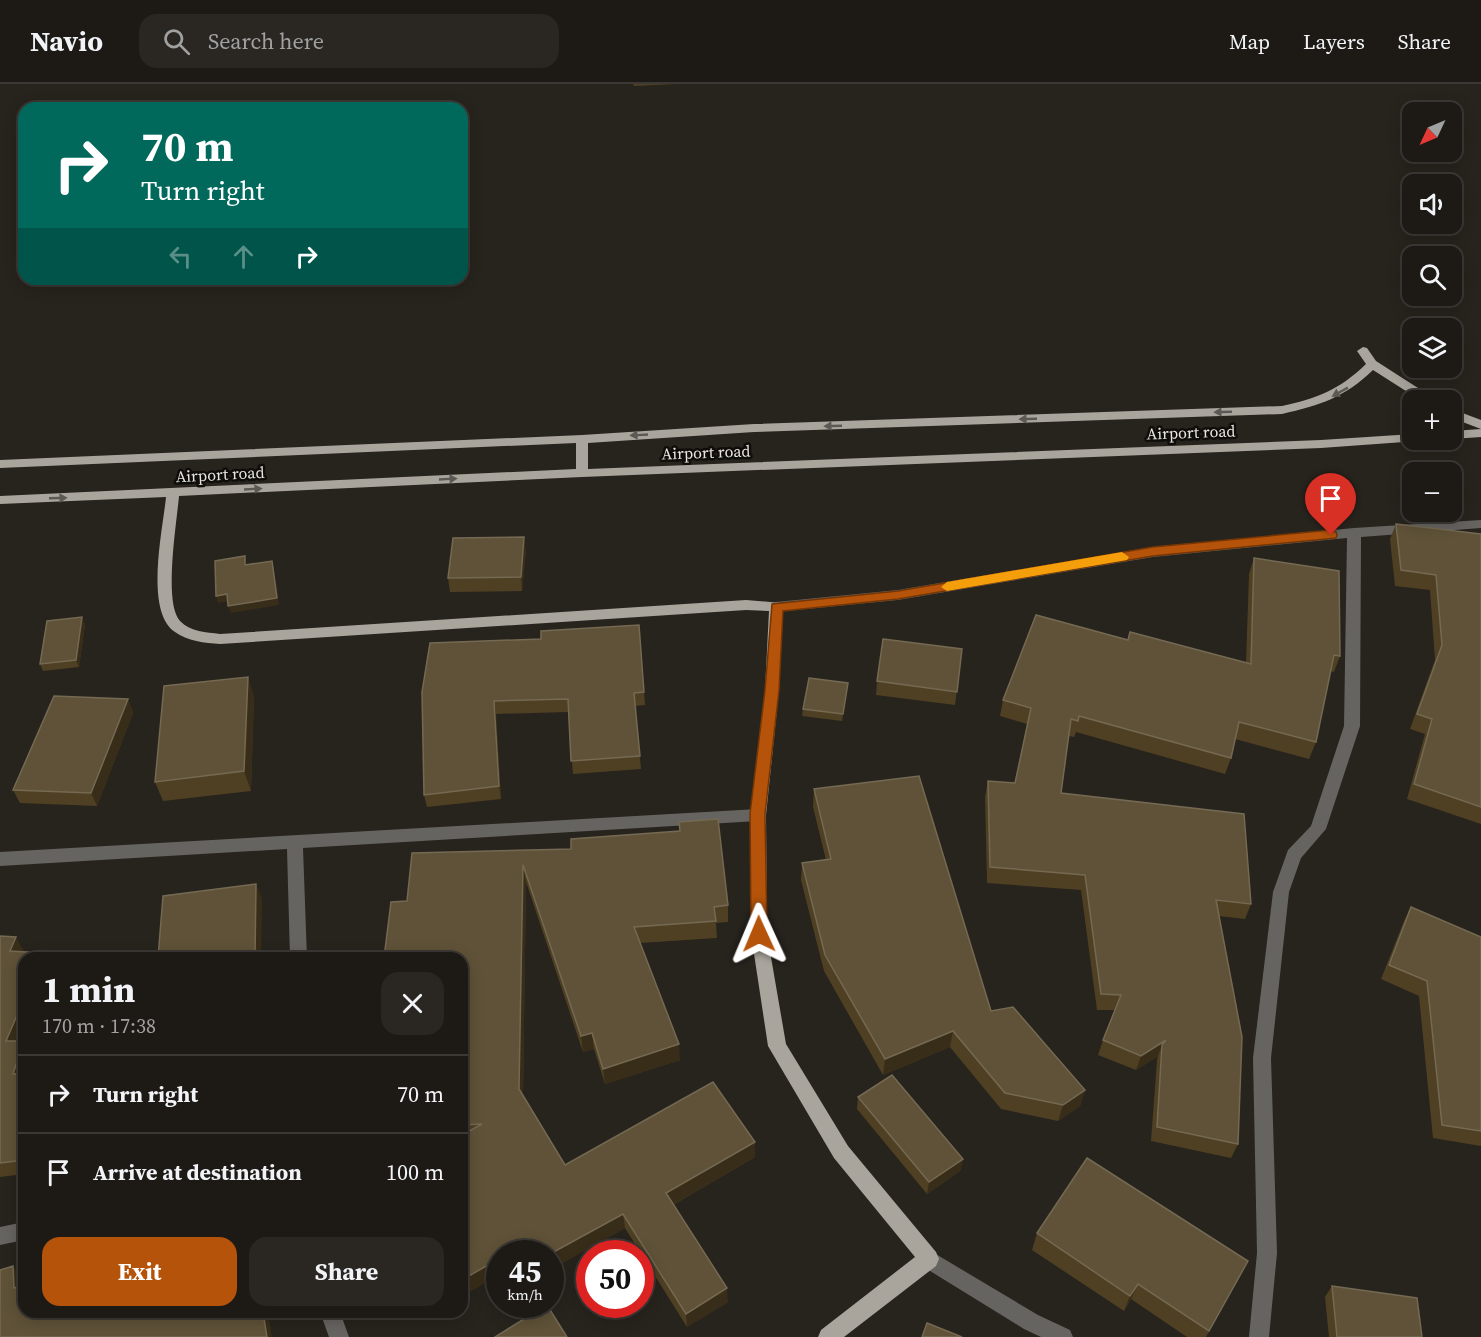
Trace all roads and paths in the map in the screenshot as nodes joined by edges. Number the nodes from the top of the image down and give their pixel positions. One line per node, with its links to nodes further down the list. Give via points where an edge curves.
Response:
1 (1363, 351): 2 (main road)
2 (1372, 364): 3 (main road); 8 (main road, Airport road, one-way to 8, via 1342,392 1282,410)
3 (1412, 390)
4 (1462, 417): 5 (main road)
5 (1481, 424)
6 (1481, 433): 7 (main road)
7 (1462, 434)
8 (582, 439): 10 (main road, Airport road); 11 (main road)
9 (1402, 439): 11 (main road, Airport road)
10 (0, 464)
11 (582, 473): 12 (main road, Airport road, one-way to 11)
12 (173, 493): 13 (main road, Airport road, one-way to 12); 16 (main road, via 165,599 170,619 189,635 220,639 746,605)
13 (0, 500)
14 (1481, 524): 15 (street)
15 (1354, 532): 16 (street, via 1153,552 898,595); 28 (street, via 1352,726 1318,829 1294,855 1281,892 1262,1058 1267,1253)
16 (776, 607): 17 (main road, via 772,690)
17 (758, 814): 18 (street); 23 (main road, via 759,934 777,1046 841,1152)
18 (295, 843): 19 (street); 20 (street)
19 (0, 860)
20 (299, 952)
21 (18, 1232): 22 (street)
22 (0, 1236)
23 (929, 1259): 26 (main road); 27 (street, via 1031,1322)
24 (332, 1318): 25 (street)
25 (339, 1337)
26 (828, 1337)
27 (1063, 1337)
28 (1259, 1337)

